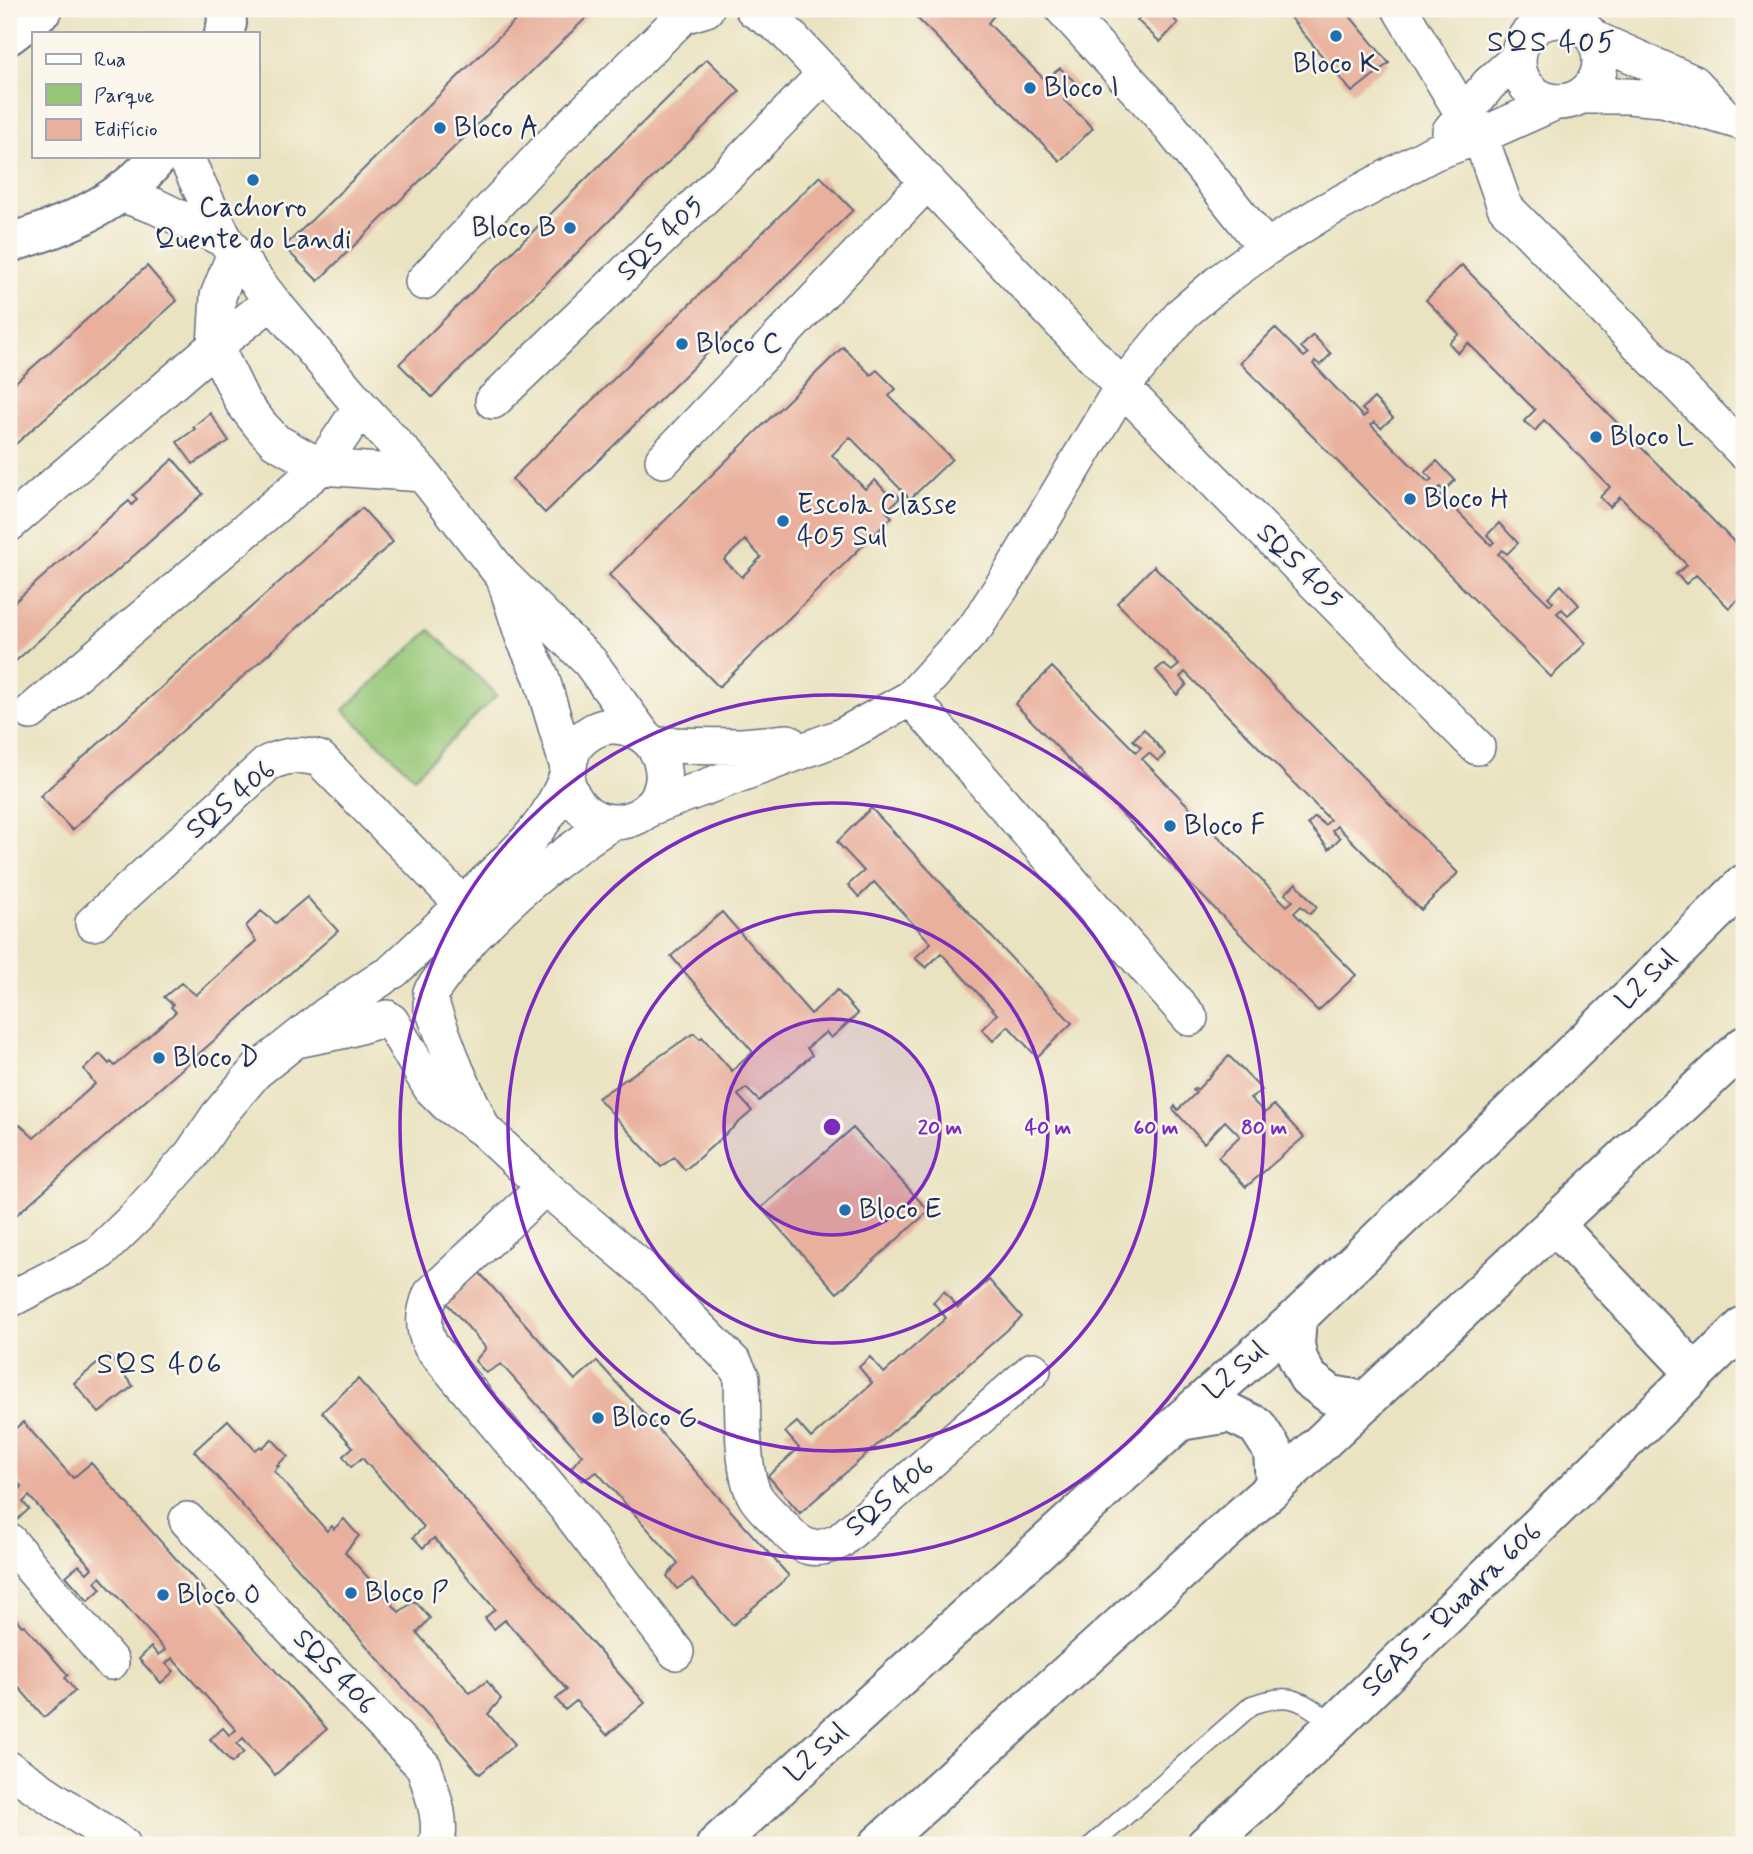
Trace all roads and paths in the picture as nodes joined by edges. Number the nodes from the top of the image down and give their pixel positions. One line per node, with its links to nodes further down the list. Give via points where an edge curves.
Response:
1 (43, 9): 8 (main road)
2 (706, 9): 20 (street, via 683,16 554,142)
3 (753, 9): 9 (street, SQS 405, via 782,27)
4 (1063, 9): 19 (street, via 1163,118)
5 (1400, 9): 12 (street)
6 (1589, 25): 7 (street, via 1548,21); 10 (street, via 1600,51 1598,76 1591,88); 11 (street, via 1694,82)
7 (1524, 34): 10 (street, via 1519,71 1524,82 1543,99); 12 (street, via 1489,84)
8 (9, 35)
9 (825, 74): 15 (street, SQS 405); 24 (street, SQS 405)
10 (1569, 99): 11 (street, via 1663,99); 12 (street)
11 (1735, 120)
12 (1471, 125): 19 (street, via 1433,153); 26 (street, via 1505,207)
13 (157, 158): 16 (main road)
14 (186, 158): 18 (street)
15 (928, 181): 23 (street, SQS 405); 27 (street)
16 (118, 193): 17 (main road, via 76,220); 18 (street, via 155,206)
17 (9, 243)
18 (230, 246): 21 (street); 22 (street, via 218,296)
19 (1266, 248): 23 (street, via 1183,313)
20 (423, 282)
21 (272, 301): 22 (street); 25 (street)
22 (215, 346): 28 (street, via 243,403 275,441); 30 (street)
23 (1122, 387): 32 (street, via 976,625); 36 (street, SQS 405)
24 (493, 401)
25 (361, 407): 28 (street); 29 (street)
26 (1744, 452)
27 (663, 460)
28 (321, 467): 29 (street); 33 (street)
29 (423, 474): 31 (street)
30 (9, 524)
31 (502, 575): 35 (street, via 590,662); 37 (street, via 541,676)
32 (911, 698): 34 (street); 45 (street)
33 (31, 712)
34 (840, 737): 35 (street, via 742,746); 38 (street)
35 (649, 740): 37 (street, via 632,729 604,727 580,740); 38 (street, via 660,757 663,784)
36 (1477, 747)
37 (567, 771): 39 (street, via 576,803 598,820); 41 (street, via 550,810)
38 (649, 808): 39 (street, via 638,817)
39 (611, 822): 41 (street)
40 (1744, 884): 53 (main road, L2 Sul)
41 (474, 915): 42 (street, SQS 406, via 320,759 288,754 268,763); 43 (street); 44 (street)
42 (93, 923)
43 (387, 975): 44 (street, via 405,969 417,972 426,980); 46 (street, via 376,990 376,1002); 47 (street)
44 (431, 998): 46 (street, via 425,1015 415,1022); 49 (street, SQS 406, via 456,1070)
45 (1191, 1018)
46 (389, 1020): 47 (street); 49 (street, SQS 406, via 431,1088)
47 (297, 1039): 52 (street, via 255,1072 192,1154 98,1254)
48 (1744, 1046): 51 (main road)
49 (484, 1130): 50 (street, SQS 406)
50 (545, 1187): 55 (street, SQS 406, via 657,1281 735,1364 742,1378 747,1472 754,1496 796,1542 807,1547 840,1541); 62 (street, via 431,1294 425,1309 425,1333)
51 (1555, 1225): 56 (main road); 57 (main road)
52 (9, 1300)
53 (1297, 1318): 57 (main road, via 1295,1344 1308,1378 1331,1395); 58 (main road, L2 Sul)
54 (1744, 1325): 56 (main road, SGAS - Quadra 606)
55 (1033, 1370)
56 (1695, 1373): 64 (main road, SGAS - Quadra 606)
57 (1366, 1401): 59 (main road)
58 (1179, 1422): 59 (main road, via 1230,1413 1257,1426 1273,1451); 68 (main road, L2 Sul)
59 (1275, 1486): 69 (main road)
60 (187, 1520): 67 (street, SQS 406, via 424,1767 438,1823)
61 (9, 1541): 63 (street)
62 (676, 1652)
63 (111, 1662)
64 (1335, 1724): 70 (lane, via 1295,1698 1274,1697 1252,1705); 71 (main road, SGAS - Quadra 606)
65 (9, 1769): 66 (street)
66 (123, 1845)
67 (436, 1845)
68 (716, 1845)
69 (878, 1845)
70 (1092, 1845)
71 (1206, 1845)

